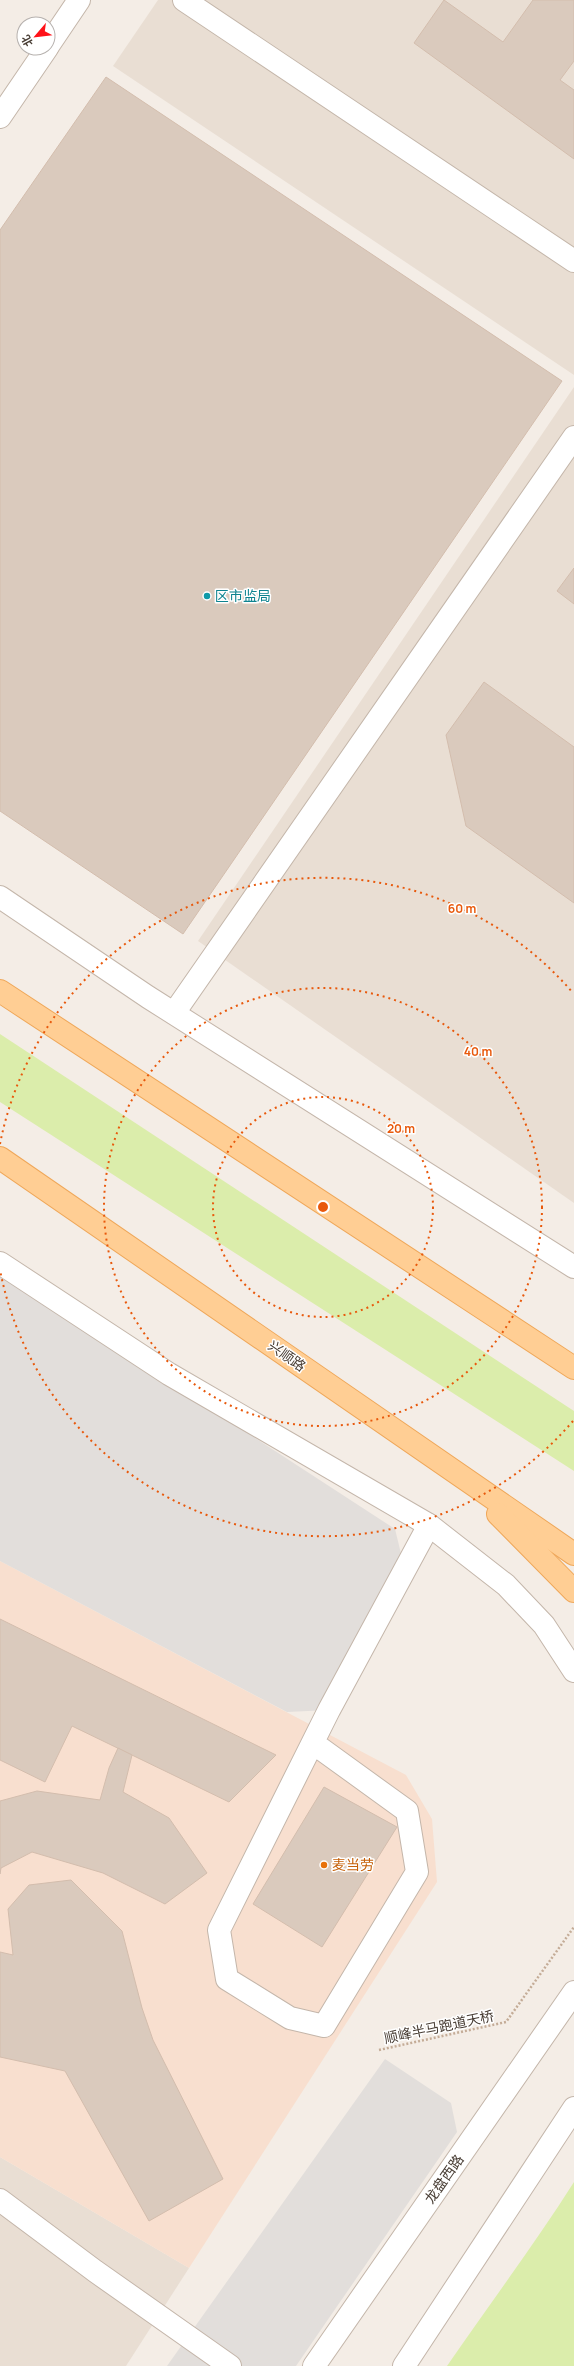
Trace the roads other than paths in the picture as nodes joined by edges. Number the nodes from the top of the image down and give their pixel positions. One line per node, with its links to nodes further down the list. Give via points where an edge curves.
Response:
1 (79, 0): 3 (street)
2 (184, 0): 6 (street)
3 (56, 34)
4 (41, 56): 5 (street)
5 (0, 117)
6 (574, 261)
7 (574, 437): 10 (street)
8 (0, 897): 10 (street)
9 (0, 991): 14 (main road)
10 (174, 1013): 13 (street)
11 (0, 1158): 17 (main road, 兴顺路)
12 (0, 1263): 18 (street, via 169,1374)
13 (574, 1267)
14 (549, 1352): 15 (main road); 16 (main road)
15 (574, 1355)
16 (574, 1368)
17 (462, 1478): 19 (main road, 兴顺路); 20 (main road)
18 (429, 1526): 21 (street, via 506,1585 544,1625); 22 (street)
19 (574, 1554)
20 (574, 1591)
21 (574, 1671)
22 (313, 1743): 22 (street, via 219,1930 227,1979 290,2018 324,2026 418,1872 407,1811)
23 (574, 1992): 27 (street, 龙盘西路)
24 (574, 2108): 28 (street)
25 (0, 2200): 26 (street)
26 (230, 2366)
27 (314, 2366)
28 (404, 2366)

